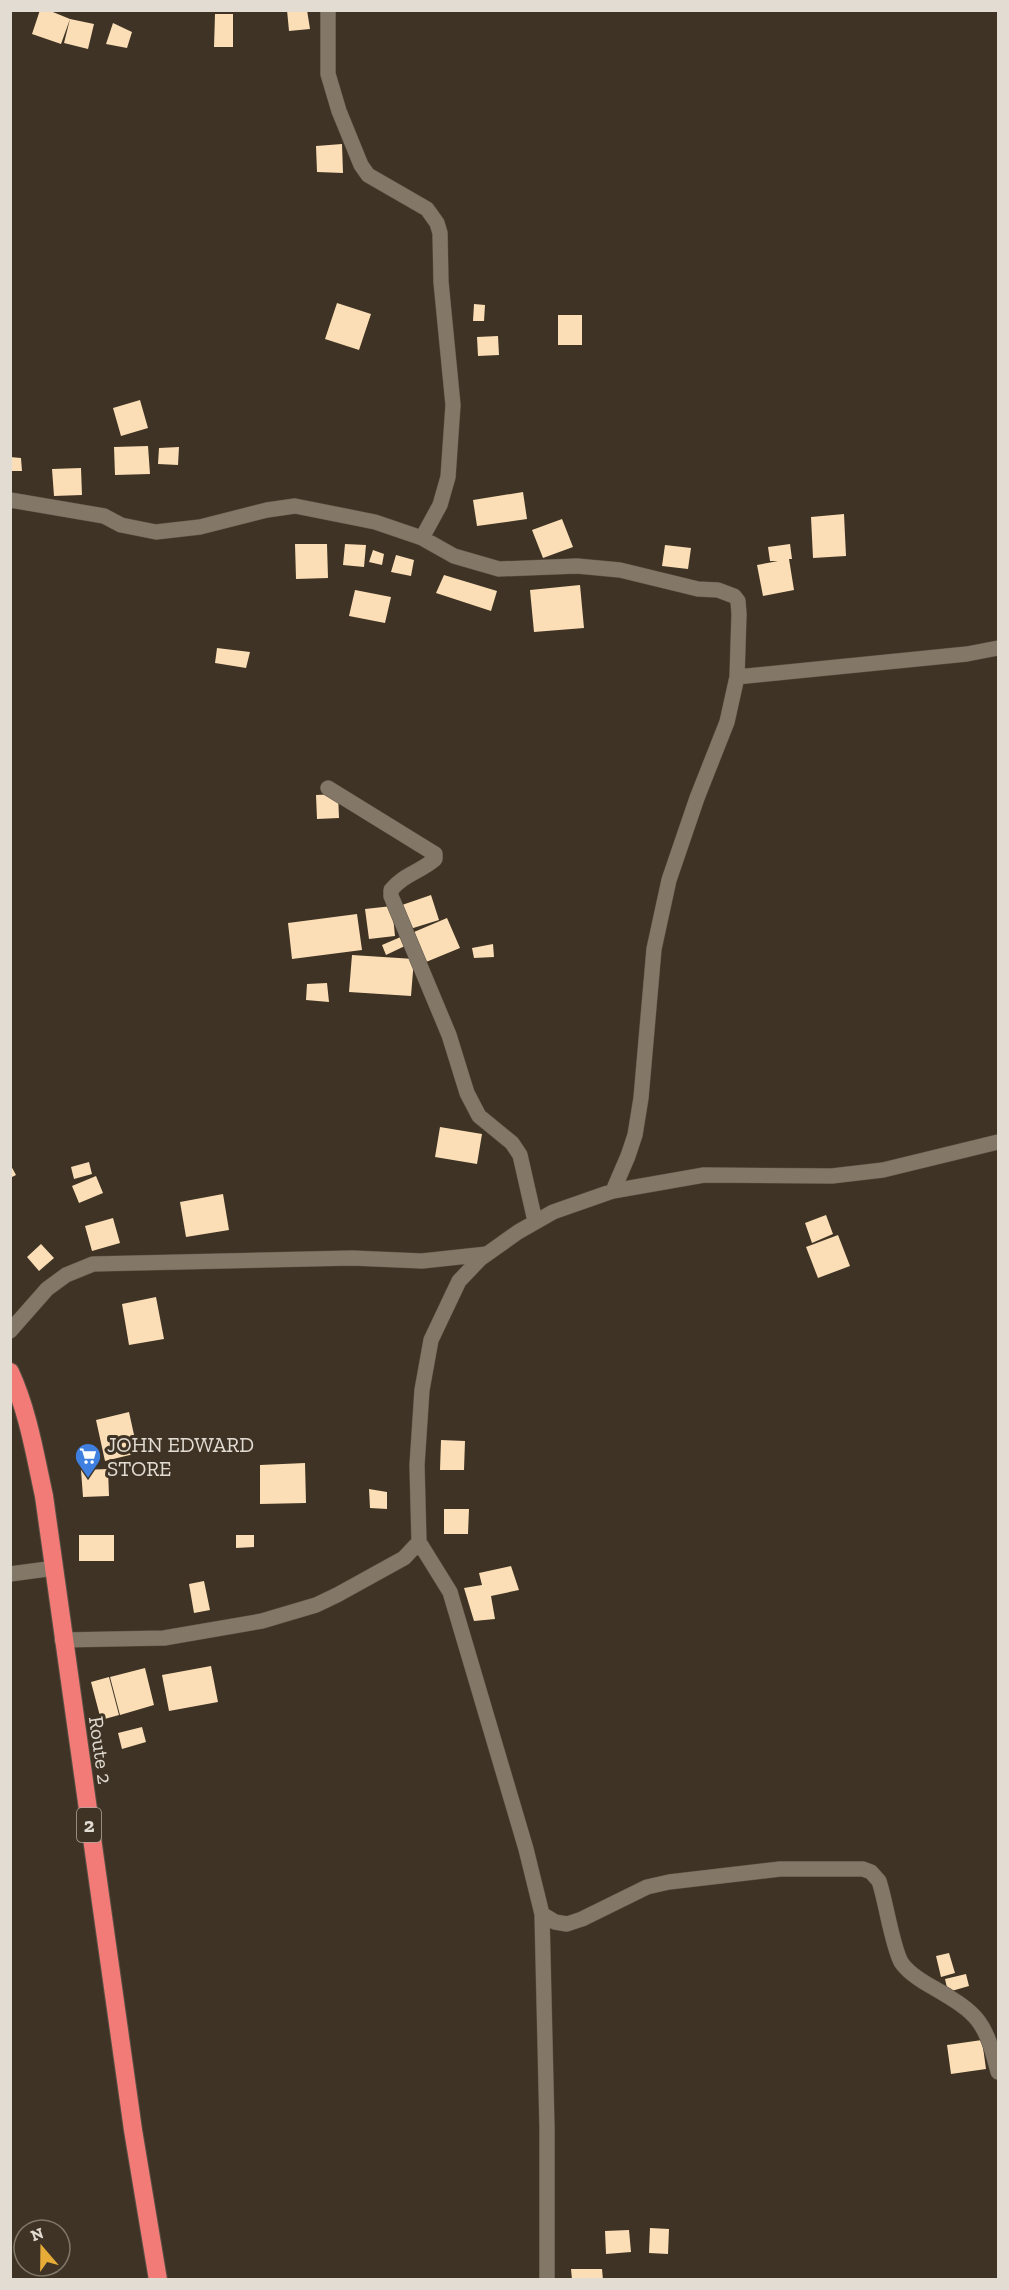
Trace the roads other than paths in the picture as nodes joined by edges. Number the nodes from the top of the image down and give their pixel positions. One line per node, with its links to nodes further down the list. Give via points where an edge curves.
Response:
1 (328, 10): 3 (street, via 328,74 361,165 368,175 427,209 440,233 452,415 448,477 440,505)
2 (10, 500): 3 (street, via 104,516 121,525 156,532 200,527 295,506 375,522)
3 (422, 538): 5 (street, via 454,556 499,569 577,566 620,570 730,593 738,601)
4 (999, 648): 5 (street)
5 (736, 677): 8 (street, via 727,722 669,880 654,949 641,1098 628,1156)
6 (328, 788): 9 (street, via 435,854 427,866 405,876 391,890 391,896 449,1035 467,1093 479,1116 512,1143 520,1155)
7 (999, 1142): 8 (street, via 883,1170 811,1176 704,1175)
8 (612, 1191): 9 (street)
9 (535, 1221): 10 (street)
10 (488, 1253): 11 (street, via 422,1261 352,1258 93,1263 47,1289); 13 (street, via 459,1281 426,1357 417,1465)
11 (10, 1331)
12 (10, 1372): 14 (highway, Route 2 / 2, via 33,1446)
13 (419, 1542): 16 (street, via 404,1558 337,1595 262,1620 164,1638); 17 (street, via 450,1592)
14 (55, 1568): 15 (street); 16 (highway, Route 2 / 2)
15 (10, 1574)
16 (62, 1640): 19 (highway, Route 2 / 2)
17 (542, 1914): 18 (street, via 567,1924 647,1887 701,1878 780,1869 863,1869 879,1881 900,1961 977,2018 986,2030); 20 (street)
18 (999, 2072)
19 (158, 2280)
20 (548, 2280)

